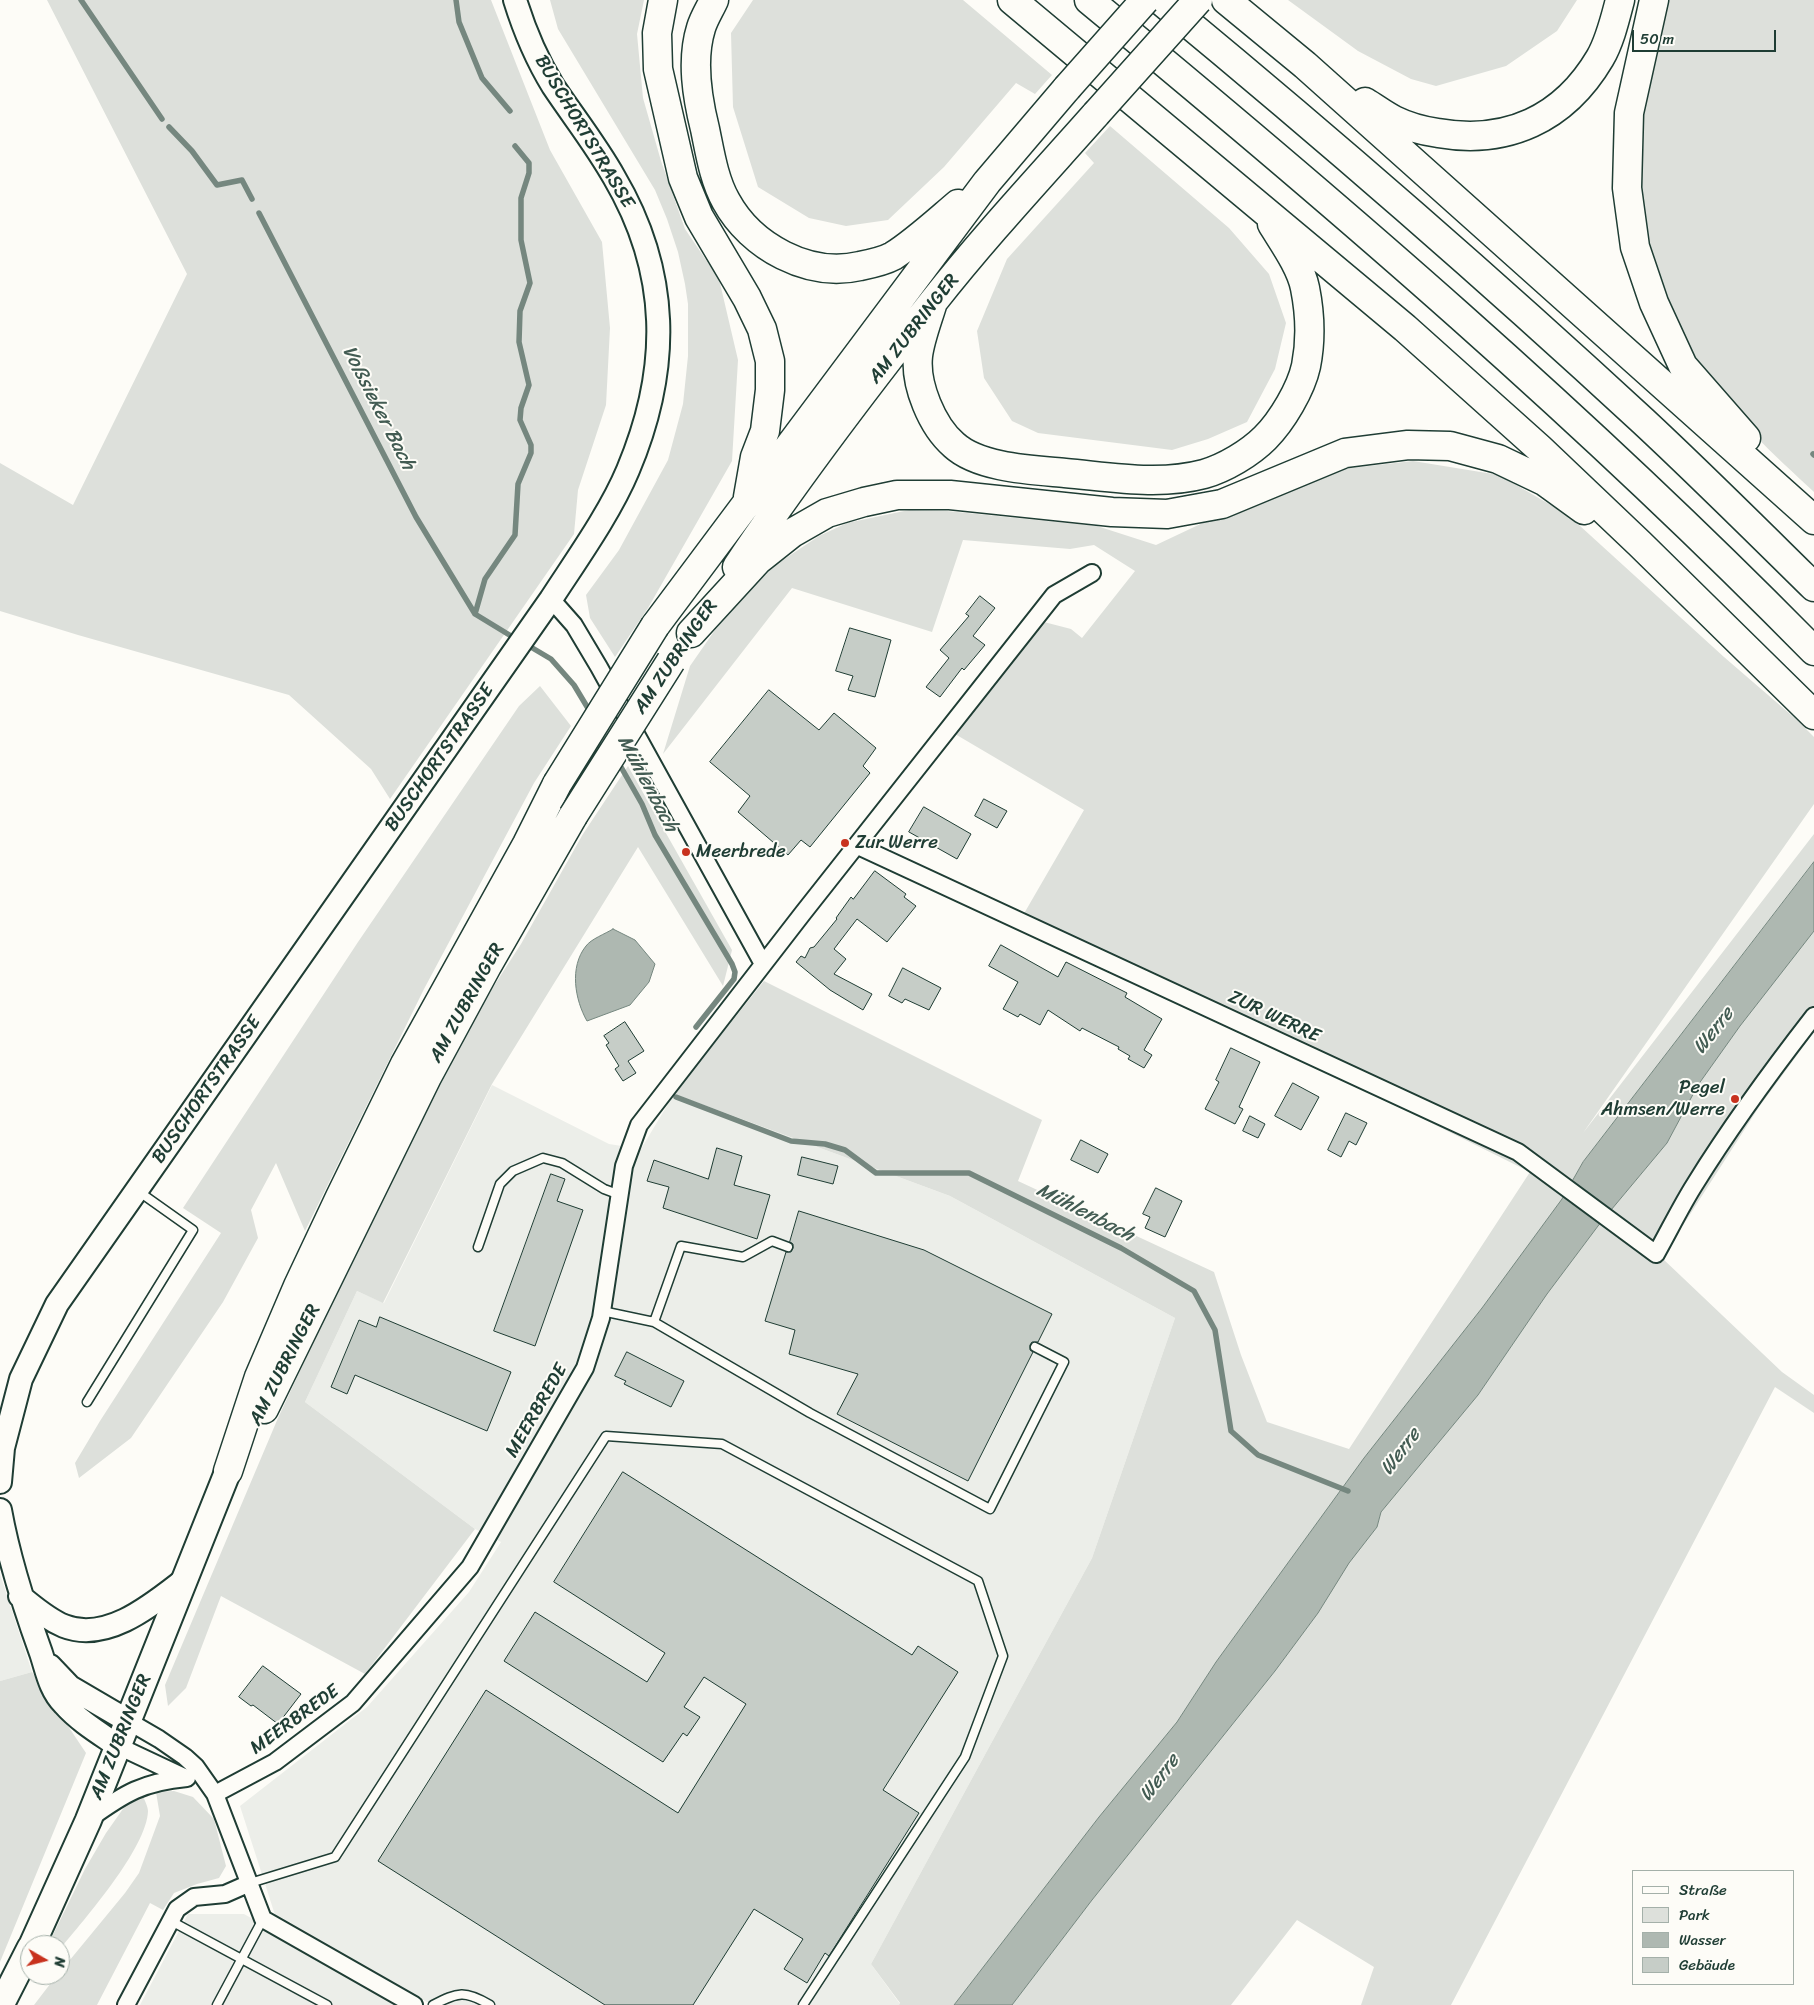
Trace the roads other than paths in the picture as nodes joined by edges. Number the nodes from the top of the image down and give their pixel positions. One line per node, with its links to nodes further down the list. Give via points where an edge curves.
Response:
1 (515, 0): 22 (main road, BUSCHORTSTRASSE, via 524,28 552,84 614,176 632,210 646,245 657,290 656,373 647,419 628,471 595,532)
2 (664, 0): 17 (highway, via 657,33 658,69 683,178 699,217 762,329 770,361 765,431 754,457)
3 (714, 0): 13 (highway, via 701,28 697,95 716,174 726,201 743,225 763,243 794,261 826,268 858,266 892,256)
4 (1012, 0): 14 (highway)
5 (1089, 0): 24 (highway, via 1390,253 1577,422)
6 (1145, 0): 13 (highway, AM ZUBRINGER, bridge)
7 (1160, 0): 21 (highway, via 1482,274 1644,422)
8 (1198, 0): 15 (highway, AM ZUBRINGER, bridge)
9 (1226, 0): 12 (highway)
10 (1620, 0): 12 (highway, via 1601,57 1579,86 1550,114 1496,135 1459,137 1395,121)
11 (1654, 0): 16 (highway, via 1629,113 1626,188 1635,247 1654,303 1684,366 1762,457)
12 (1305, 65): 16 (highway)
13 (987, 182): 17 (highway, AM ZUBRINGER)
14 (1261, 206): 15 (highway, via 1290,253 1305,286 1310,332 1306,368 1290,405 1266,438 1237,459 1206,474 1141,480 1020,469 982,460 954,445 934,420 922,392 918,357); 19 (highway, via 1405,328)
15 (933, 302): 23 (highway, AM ZUBRINGER, via 779,504)
16 (1777, 485): 18 (highway)
17 (746, 503): 37 (highway, AM ZUBRINGER, bridge, via 655,626 558,784 405,1064 298,1286 259,1377)
18 (1814, 520)
19 (1640, 544): 23 (highway, via 1586,512 1544,481 1498,459 1450,446 1408,445 1345,453 1222,504 1167,514 1112,512 950,496 897,495 864,502 826,513 792,533 758,560); 25 (highway)
20 (1092, 573): 26 (street, MEERBREDE, via 1054,595)
21 (1814, 587)
22 (551, 599): 27 (street, via 574,625 599,667); 29 (main road, BUSCHORTSTRASSE)
23 (691, 634): 37 (highway, AM ZUBRINGER, bridge, via 573,816 487,966 427,1077 265,1407)
24 (1814, 651)
25 (1814, 715)
26 (858, 846): 27 (street, MEERBREDE); 28 (street, ZUR WERRE, via 1509,1148 1544,1169 1656,1254 1695,1185 1768,1074)
27 (762, 964): 30 (street, MEERBREDE, via 639,1125 624,1166)
28 (1814, 1016)
29 (136, 1190): 36 (lane, via 193,1230); 38 (main road, BUSCHORTSTRASSE, via 57,1304 38,1340 20,1379 3,1448)
30 (620, 1195): 31 (lane, via 562,1163 543,1158 513,1171 500,1184); 33 (street, MEERBREDE)
31 (478, 1247)
32 (788, 1247): 34 (lane, via 772,1241 744,1257 681,1246)
33 (602, 1311): 34 (lane); 46 (street, MEERBREDE, via 585,1368 470,1567 353,1703 275,1762)
34 (654, 1322): 35 (lane, via 810,1413 990,1509 1064,1362)
35 (1035, 1347)
36 (87, 1402)
37 (228, 1471): 40 (main road, AM ZUBRINGER)
38 (0, 1482)
39 (0, 1510): 41 (main road)
40 (184, 1580): 41 (main road, via 130,1618 110,1627 94,1629 65,1627 46,1617); 43 (main road, AM ZUBRINGER)
41 (20, 1596): 42 (main road)
42 (42, 1658): 43 (main road, via 70,1687); 44 (main road, via 52,1688 63,1704)
43 (128, 1721): 44 (main road, AM ZUBRINGER); 46 (street, via 185,1757)
44 (118, 1746): 45 (street); 47 (main road, AM ZUBRINGER)
45 (187, 1778): 46 (street); 47 (street, via 131,1790)
46 (211, 1788): 48 (street)
47 (88, 1820): 51 (main road, AM ZUBRINGER)
48 (250, 1883): 49 (street); 50 (street, via 225,1894 194,1897 177,1909); 61 (lane, via 335,1857 606,1436 722,1444 978,1581 1003,1656 965,1757)
49 (262, 1919): 52 (lane); 58 (street)
50 (171, 1921): 52 (lane); 55 (street)
51 (36, 1935)
52 (241, 1959): 56 (lane); 57 (lane)
53 (20, 1968): 54 (main road, AM ZUBRINGER)
54 (1, 2005)
55 (126, 2005)
56 (217, 2005)
57 (327, 2005)
58 (414, 2005)
59 (433, 2005): 60 (lane, via 454,1994 465,1993)
60 (490, 2005)
61 (803, 2005)

